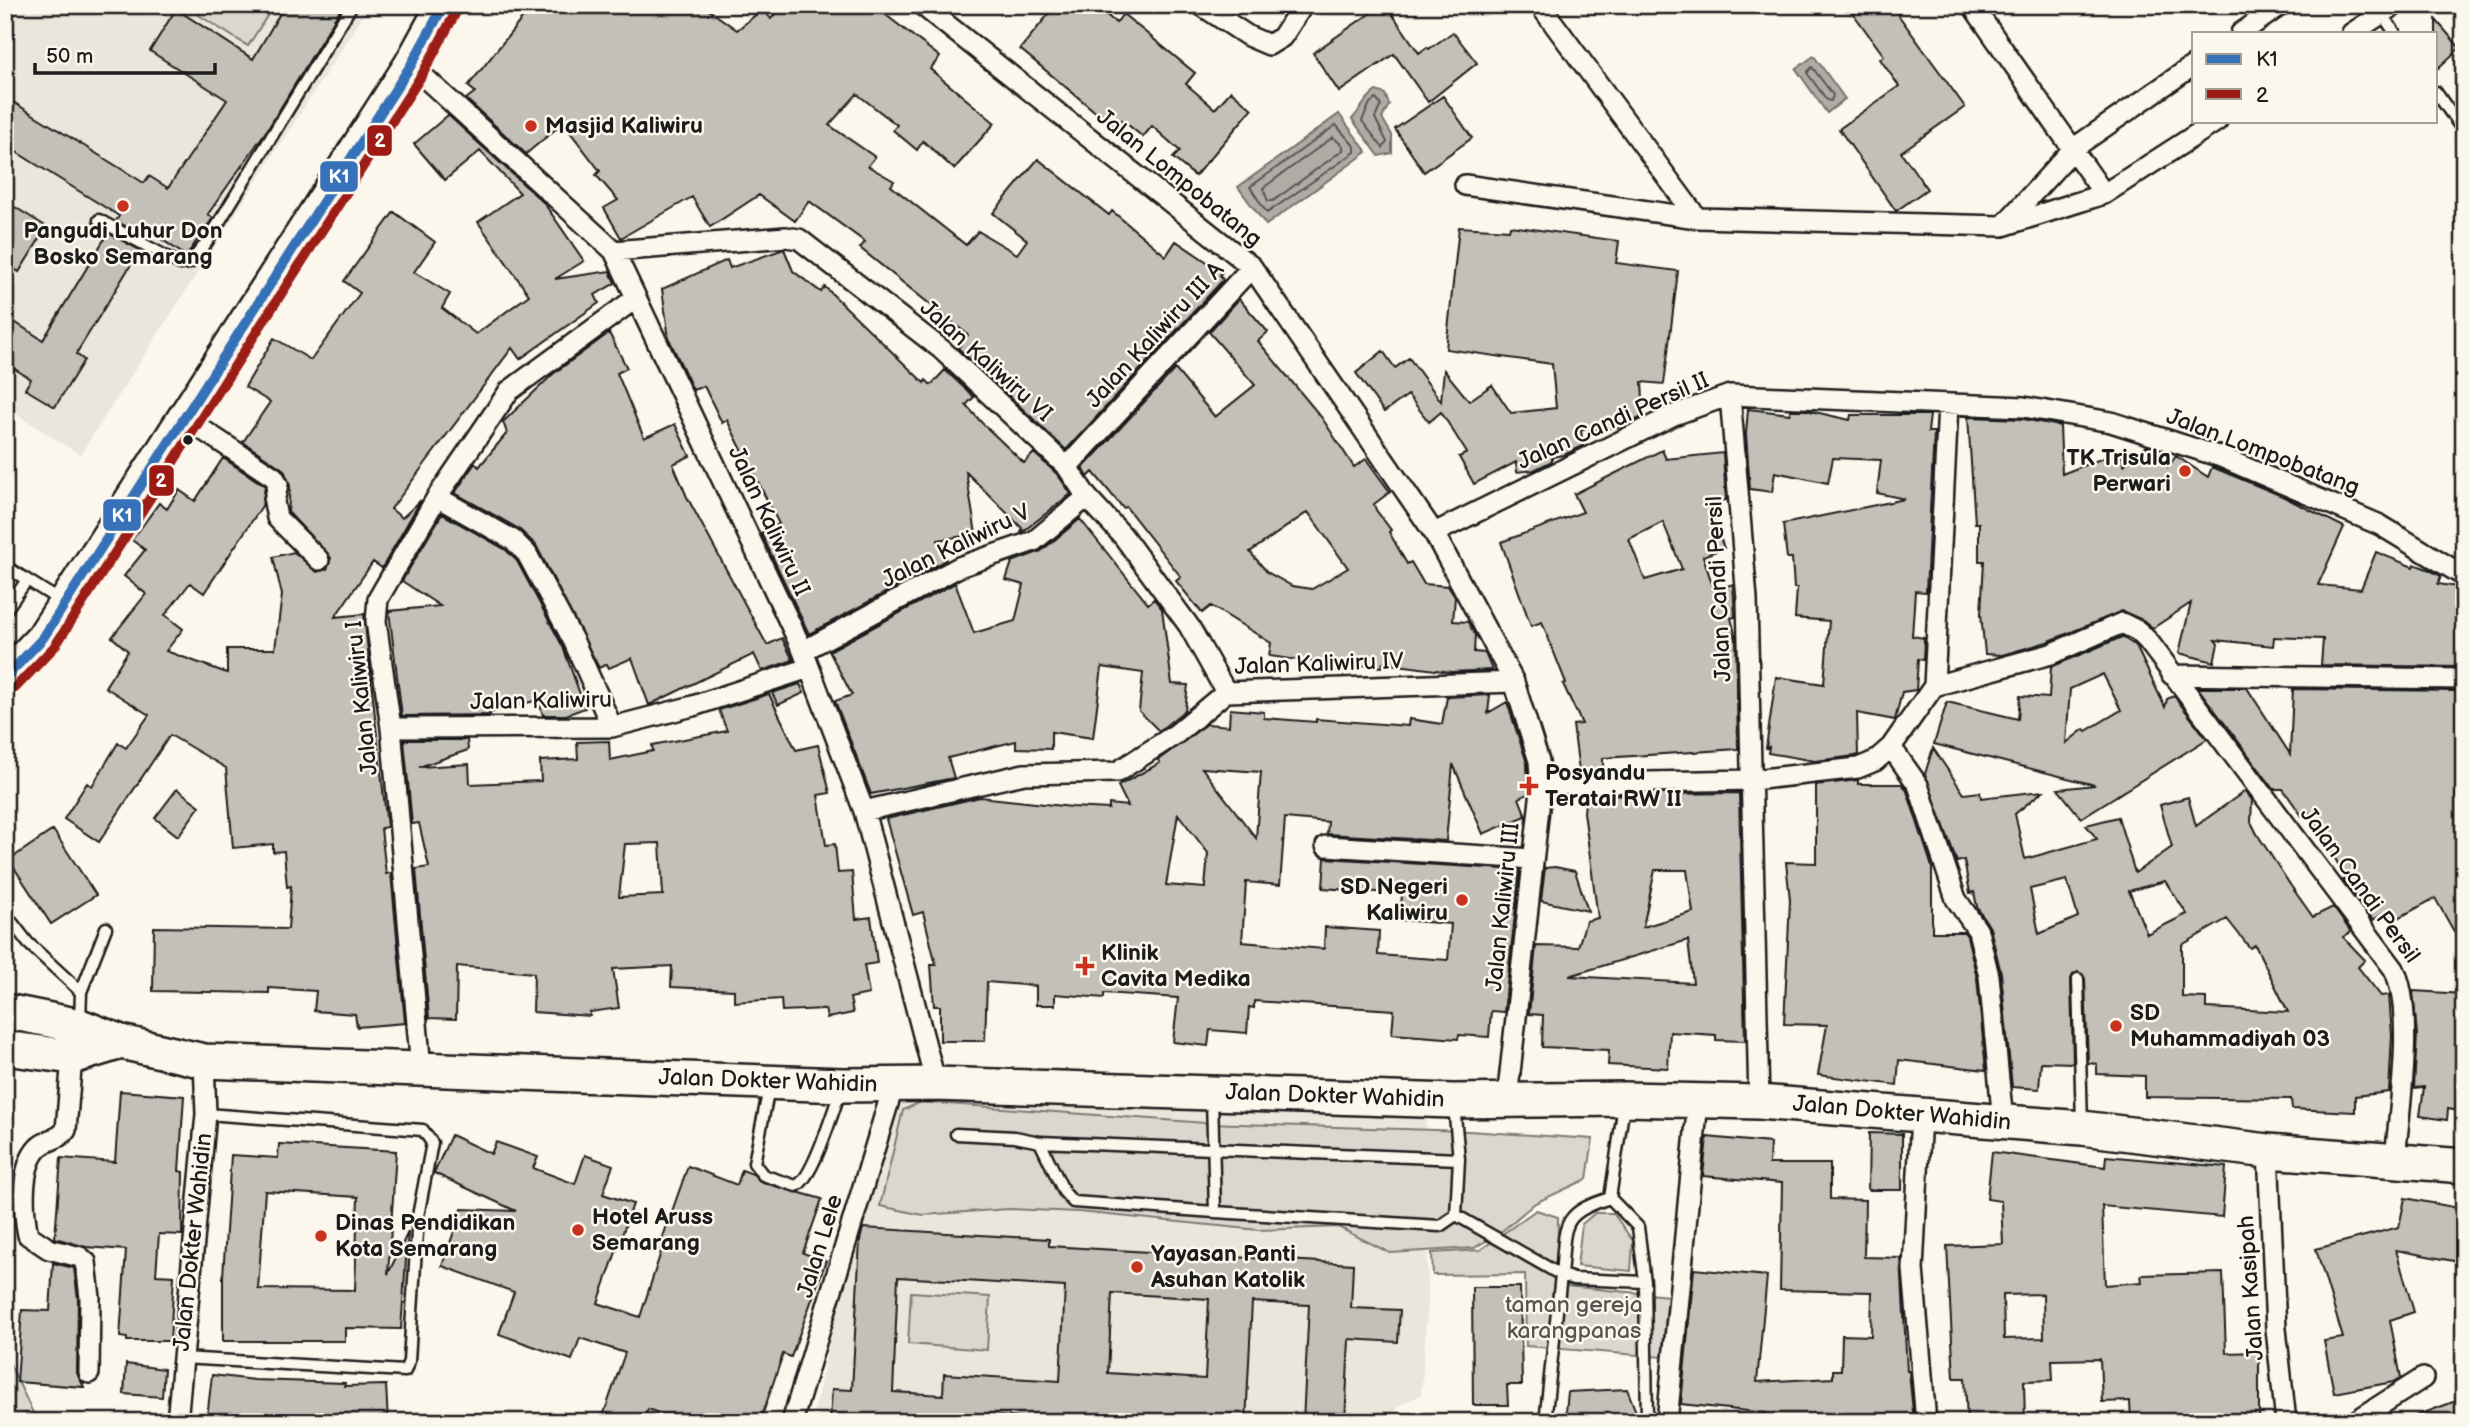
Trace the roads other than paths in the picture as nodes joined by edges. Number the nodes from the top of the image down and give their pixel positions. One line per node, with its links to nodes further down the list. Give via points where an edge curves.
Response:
1 (352, 5): 22 (lane, via 190,263 180,264)
2 (444, 5): 13 (highway)
3 (922, 5): 25 (street, Jalan Lompobatang)
4 (1201, 5): 5 (street, via 1269,45 1282,37)
5 (1303, 5)
6 (1540, 5): 21 (street)
7 (1972, 5): 18 (street)
8 (2281, 5): 10 (street)
9 (2385, 8): 11 (street); 12 (lane)
10 (2242, 32)
11 (2353, 32)
12 (2395, 32)
13 (411, 65): 24 (street, Jalan Kaliwiru II); 29 (highway)
14 (2192, 66): 18 (street)
15 (2438, 95): 17 (lane)
16 (2215, 122): 20 (street)
17 (2464, 132)
18 (2074, 148): 20 (street); 23 (street)
19 (1465, 185): 21 (street)
20 (2104, 194): 23 (street)
21 (1697, 218): 23 (street)
22 (99, 220)
23 (2003, 226)
24 (614, 251): 26 (street, Jalan Kaliwiru II); 30 (street, Jalan Kaliwiru VI, via 799,239 941,349)
25 (1252, 267): 30 (street, Jalan Kaliwiru III A); 33 (street, Jalan Lompobatang)
26 (636, 298): 31 (street, Jalan Kaliwiru I, via 509,391); 40 (street, Jalan Kaliwiru II)
27 (1730, 395): 28 (street, Jalan Candi Persil II); 33 (street, Jalan Candi Persil II, via 1674,415); 50 (street, Jalan Candi Persil, via 1747,599)
28 (1948, 405): 36 (street, Jalan Lompobatang, via 2024,407 2110,422 2221,457 2380,524); 45 (street)
29 (183, 417): 34 (street, via 274,477 277,518); 38 (highway)
30 (1067, 467): 32 (street, Jalan Kaliwiru VI)
31 (437, 497): 47 (street, via 513,540 527,554); 48 (street, Jalan Kaliwiru I, via 376,609)
32 (1087, 497): 40 (street, Jalan Kaliwiru V, via 1034,541 959,567); 46 (street, Jalan Kaliwiru VI, via 1123,536 1189,626)
33 (1434, 533): 44 (street, Jalan Kaliwiru III)
34 (320, 560)
35 (5, 566): 37 (lane)
36 (2464, 576)
37 (27, 580): 38 (lane); 39 (lane)
38 (65, 604): 42 (highway, via 43,638)
39 (5, 611)
40 (806, 660): 47 (street, Jalan Kaliwiru, via 692,706); 52 (street, Jalan Kaliwiru II)
41 (2172, 675): 43 (street); 45 (street, Jalan Candi Persil, via 2143,636 2122,623 2051,653); 83 (street, Jalan Candi Persil, via 2402,983 2402,1077)
42 (5, 678)
43 (2464, 679)
44 (1514, 682): 46 (street, Jalan Kaliwiru IV); 51 (street, Jalan Kaliwiru III, via 1539,761)
45 (1934, 686): 49 (street)
46 (1226, 692): 52 (street, Jalan Kaliwiru IV, via 1177,734 1117,772 1024,774)
47 (612, 727): 48 (street, Jalan Kaliwiru)
48 (391, 728): 63 (street, Jalan Kaliwiru I)
49 (1891, 747): 50 (street, via 1875,761 1857,768); 76 (street, via 1918,785 1956,899 1978,931 1989,976)
50 (1753, 780): 51 (street); 73 (street, Jalan Candi Persil)
51 (1541, 784): 54 (street, Jalan Kaliwiru III)
52 (863, 811): 66 (street, Jalan Kaliwiru II)
53 (1325, 846): 54 (street)
54 (1533, 859): 70 (street, Jalan Kaliwiru III)
55 (5, 913): 58 (lane, via 29,943)
56 (106, 928): 58 (lane)
57 (2078, 979): 77 (lane)
58 (81, 992): 60 (lane)
59 (8, 1009): 60 (highway, Jalan Dokter Wahidin)
60 (76, 1041): 61 (highway, Jalan Dokter Wahidin); 62 (highway, Jalan Dokter Wahidin, via 121,1042); 91 (street, via 66,1130 33,1155 24,1216 28,1235 49,1249 80,1256 86,1262)
61 (5, 1048)
62 (204, 1062): 63 (highway, Jalan Dokter Wahidin); 74 (street, Jalan Dokter Wahidin)
63 (421, 1069): 64 (highway, Jalan Dokter Wahidin)
64 (770, 1082): 67 (highway, Jalan Dokter Wahidin); 67 (lane, via 754,1163 763,1175 796,1186 812,1163)
65 (894, 1084): 66 (highway, Jalan Dokter Wahidin); 67 (highway, Jalan Dokter Wahidin); 95 (street, Jalan Lele)
66 (936, 1084): 68 (highway, Jalan Dokter Wahidin)
67 (843, 1085)
68 (1212, 1091): 71 (highway, Jalan Dokter Wahidin); 80 (lane)
69 (1625, 1099): 70 (highway, Jalan Dokter Wahidin); 72 (highway, Jalan Dokter Wahidin); 85 (lane)
70 (1507, 1100): 71 (highway, Jalan Dokter Wahidin)
71 (1453, 1101): 82 (lane)
72 (1698, 1101): 73 (highway, Jalan Dokter Wahidin); 97 (street)
73 (1759, 1102): 75 (highway, Jalan Dokter Wahidin)
74 (206, 1114): 90 (street, Jalan Dokter Wahidin); 90 (lane, via 423,1130 432,1143 418,1216 405,1371)
75 (1921, 1115): 76 (highway, Jalan Dokter Wahidin); 98 (street, via 1913,1269)
76 (2003, 1122): 77 (highway, Jalan Dokter Wahidin)
77 (2082, 1128): 81 (highway, Jalan Dokter Wahidin)
78 (956, 1134): 79 (lane)
79 (1040, 1142): 80 (lane); 86 (lane, via 1073,1202)
80 (1213, 1147): 82 (lane); 86 (lane)
81 (2268, 1151): 83 (highway, Jalan Dokter Wahidin); 99 (street, Jalan Kasipah, via 2276,1329)
82 (1459, 1159): 87 (lane)
83 (2395, 1160): 84 (highway, Jalan Dokter Wahidin)
84 (2464, 1166)
85 (1610, 1198): 88 (lane, via 1584,1206 1567,1223); 89 (lane, via 1638,1227)
86 (1215, 1212): 87 (lane, via 1440,1226)
87 (1456, 1215): 88 (lane)
88 (1561, 1275): 89 (lane); 96 (lane)
89 (1645, 1282): 93 (lane)
90 (181, 1358): 94 (street, Jalan Dokter Wahidin)
91 (89, 1373)
92 (2423, 1378): 100 (street)
93 (1647, 1421)
94 (177, 1422)
95 (792, 1422)
96 (1545, 1422)
97 (1667, 1422)
98 (1926, 1422)
99 (2286, 1422)
100 (2354, 1422)

